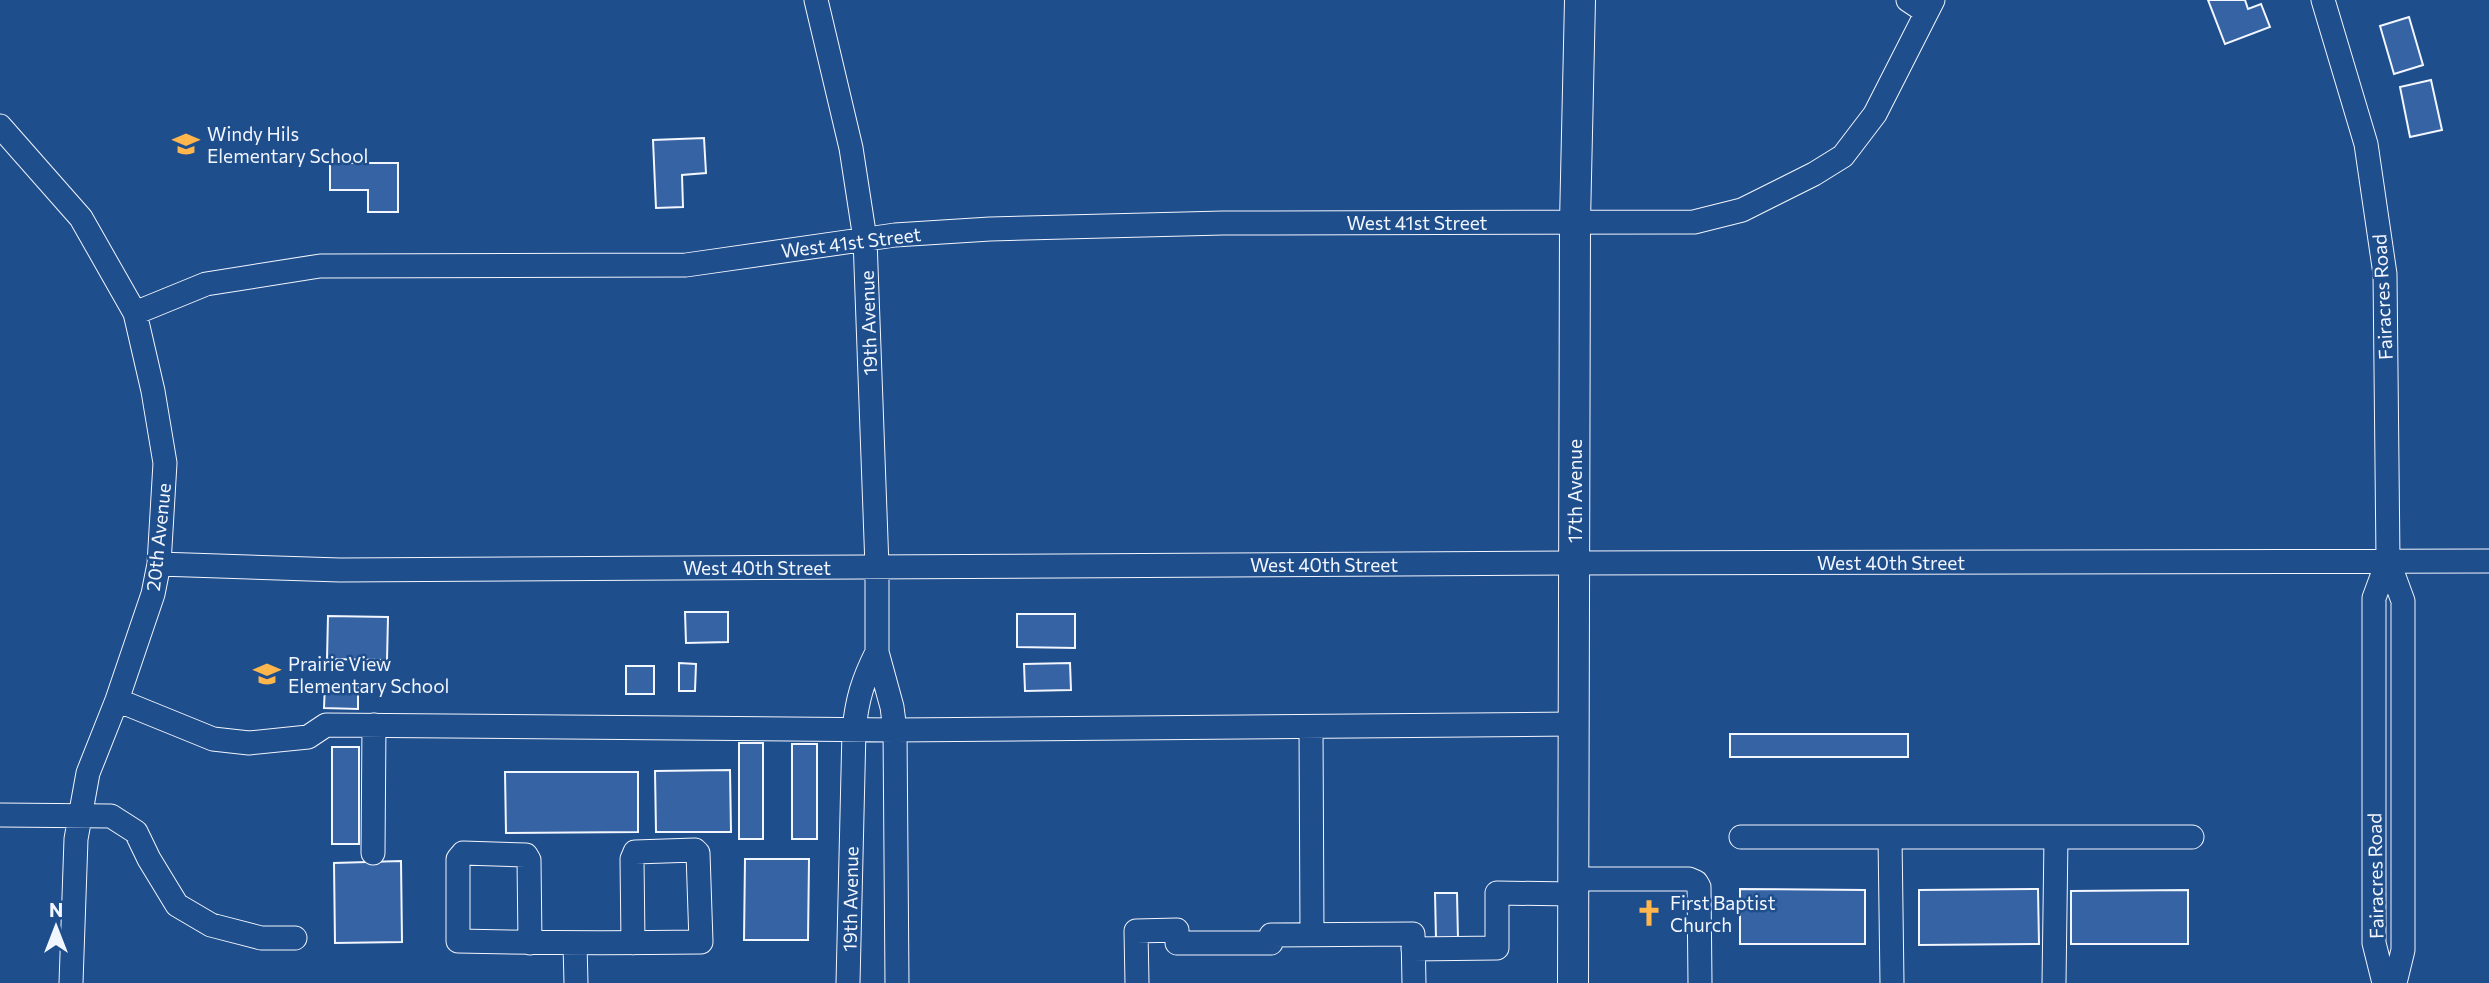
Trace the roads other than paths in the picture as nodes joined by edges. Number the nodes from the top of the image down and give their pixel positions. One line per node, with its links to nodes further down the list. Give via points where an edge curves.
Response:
1 (816, 0): 7 (street, 19th Avenue, via 851,148)
2 (1580, 0): 6 (main road, 17th Avenue)
3 (2323, 0): 9 (street, Fairacres Road, via 2366,144 2385,274)
4 (1922, 4): 6 (street, West 41st Street, via 1875,114 1843,156 1824,168 1742,210 1694,222)
5 (0, 127): 8 (street, 20th Avenue, via 81,218)
6 (1575, 222): 7 (street, West 41st Street, via 1223,223 990,229); 11 (main road, 17th Avenue)
7 (864, 239): 8 (street, West 41st Street, via 686,265 320,265 206,284); 13 (street, 19th Avenue)
8 (135, 313): 12 (street, 20th Avenue, via 165,463)
9 (2388, 560): 10 (street, West 40th Street); 11 (street, West 40th Street); 45 (street, Fairacres Road, via 2374,597 2374,943); 46 (street, Fairacres Road, via 2403,601 2403,950)
10 (2489, 561)
11 (1573, 563): 13 (street, West 40th Street); 16 (main road, 17th Avenue)
12 (159, 564): 13 (street, West 40th Street, via 340,570); 15 (street, 20th Avenue)
13 (877, 567): 14 (street, 19th Avenue)
14 (877, 652): 19 (street, 19th Avenue, via 857,699); 20 (street, 19th Avenue)
15 (117, 699): 17 (street, via 213,739 249,743 308,737 326,725); 21 (street, 20th Avenue, via 88,773)
16 (1573, 724): 18 (street); 28 (main road, 17th Avenue)
17 (374, 725): 19 (street); 27 (street)
18 (1311, 727): 20 (street); 29 (street)
19 (853, 730): 20 (street); 37 (street, 19th Avenue)
20 (895, 730): 38 (street, 19th Avenue)
21 (80, 815): 22 (street); 30 (street, via 111,816 136,832 177,905 211,925 261,938); 35 (street, 20th Avenue)
22 (0, 816)
23 (2056, 837): 24 (street); 26 (street); 44 (street)
24 (2192, 837)
25 (1741, 838): 26 (street)
26 (1890, 838): 43 (street)
27 (373, 853)
28 (1572, 886): 34 (street, via 1497,893 1497,948); 41 (main road, 17th Avenue); 42 (street, via 1696,882)
29 (1312, 934): 34 (street, via 1413,934); 39 (street, via 1271,935 1271,943 1177,943 1177,930 1136,931)
30 (295, 938)
31 (530, 943): 31 (street, via 526,855 463,853 458,859 458,941); 33 (street)
32 (633, 943): 32 (street, via 701,942 695,850 635,852); 33 (street)
33 (575, 944): 36 (street)
34 (1413, 949): 40 (street)
35 (71, 983)
36 (576, 983)
37 (848, 983)
38 (897, 983)
39 (1137, 983)
40 (1414, 983)
41 (1573, 983)
42 (1700, 983)
43 (1892, 983)
44 (2054, 983)
45 (2384, 983)
46 (2395, 983)

